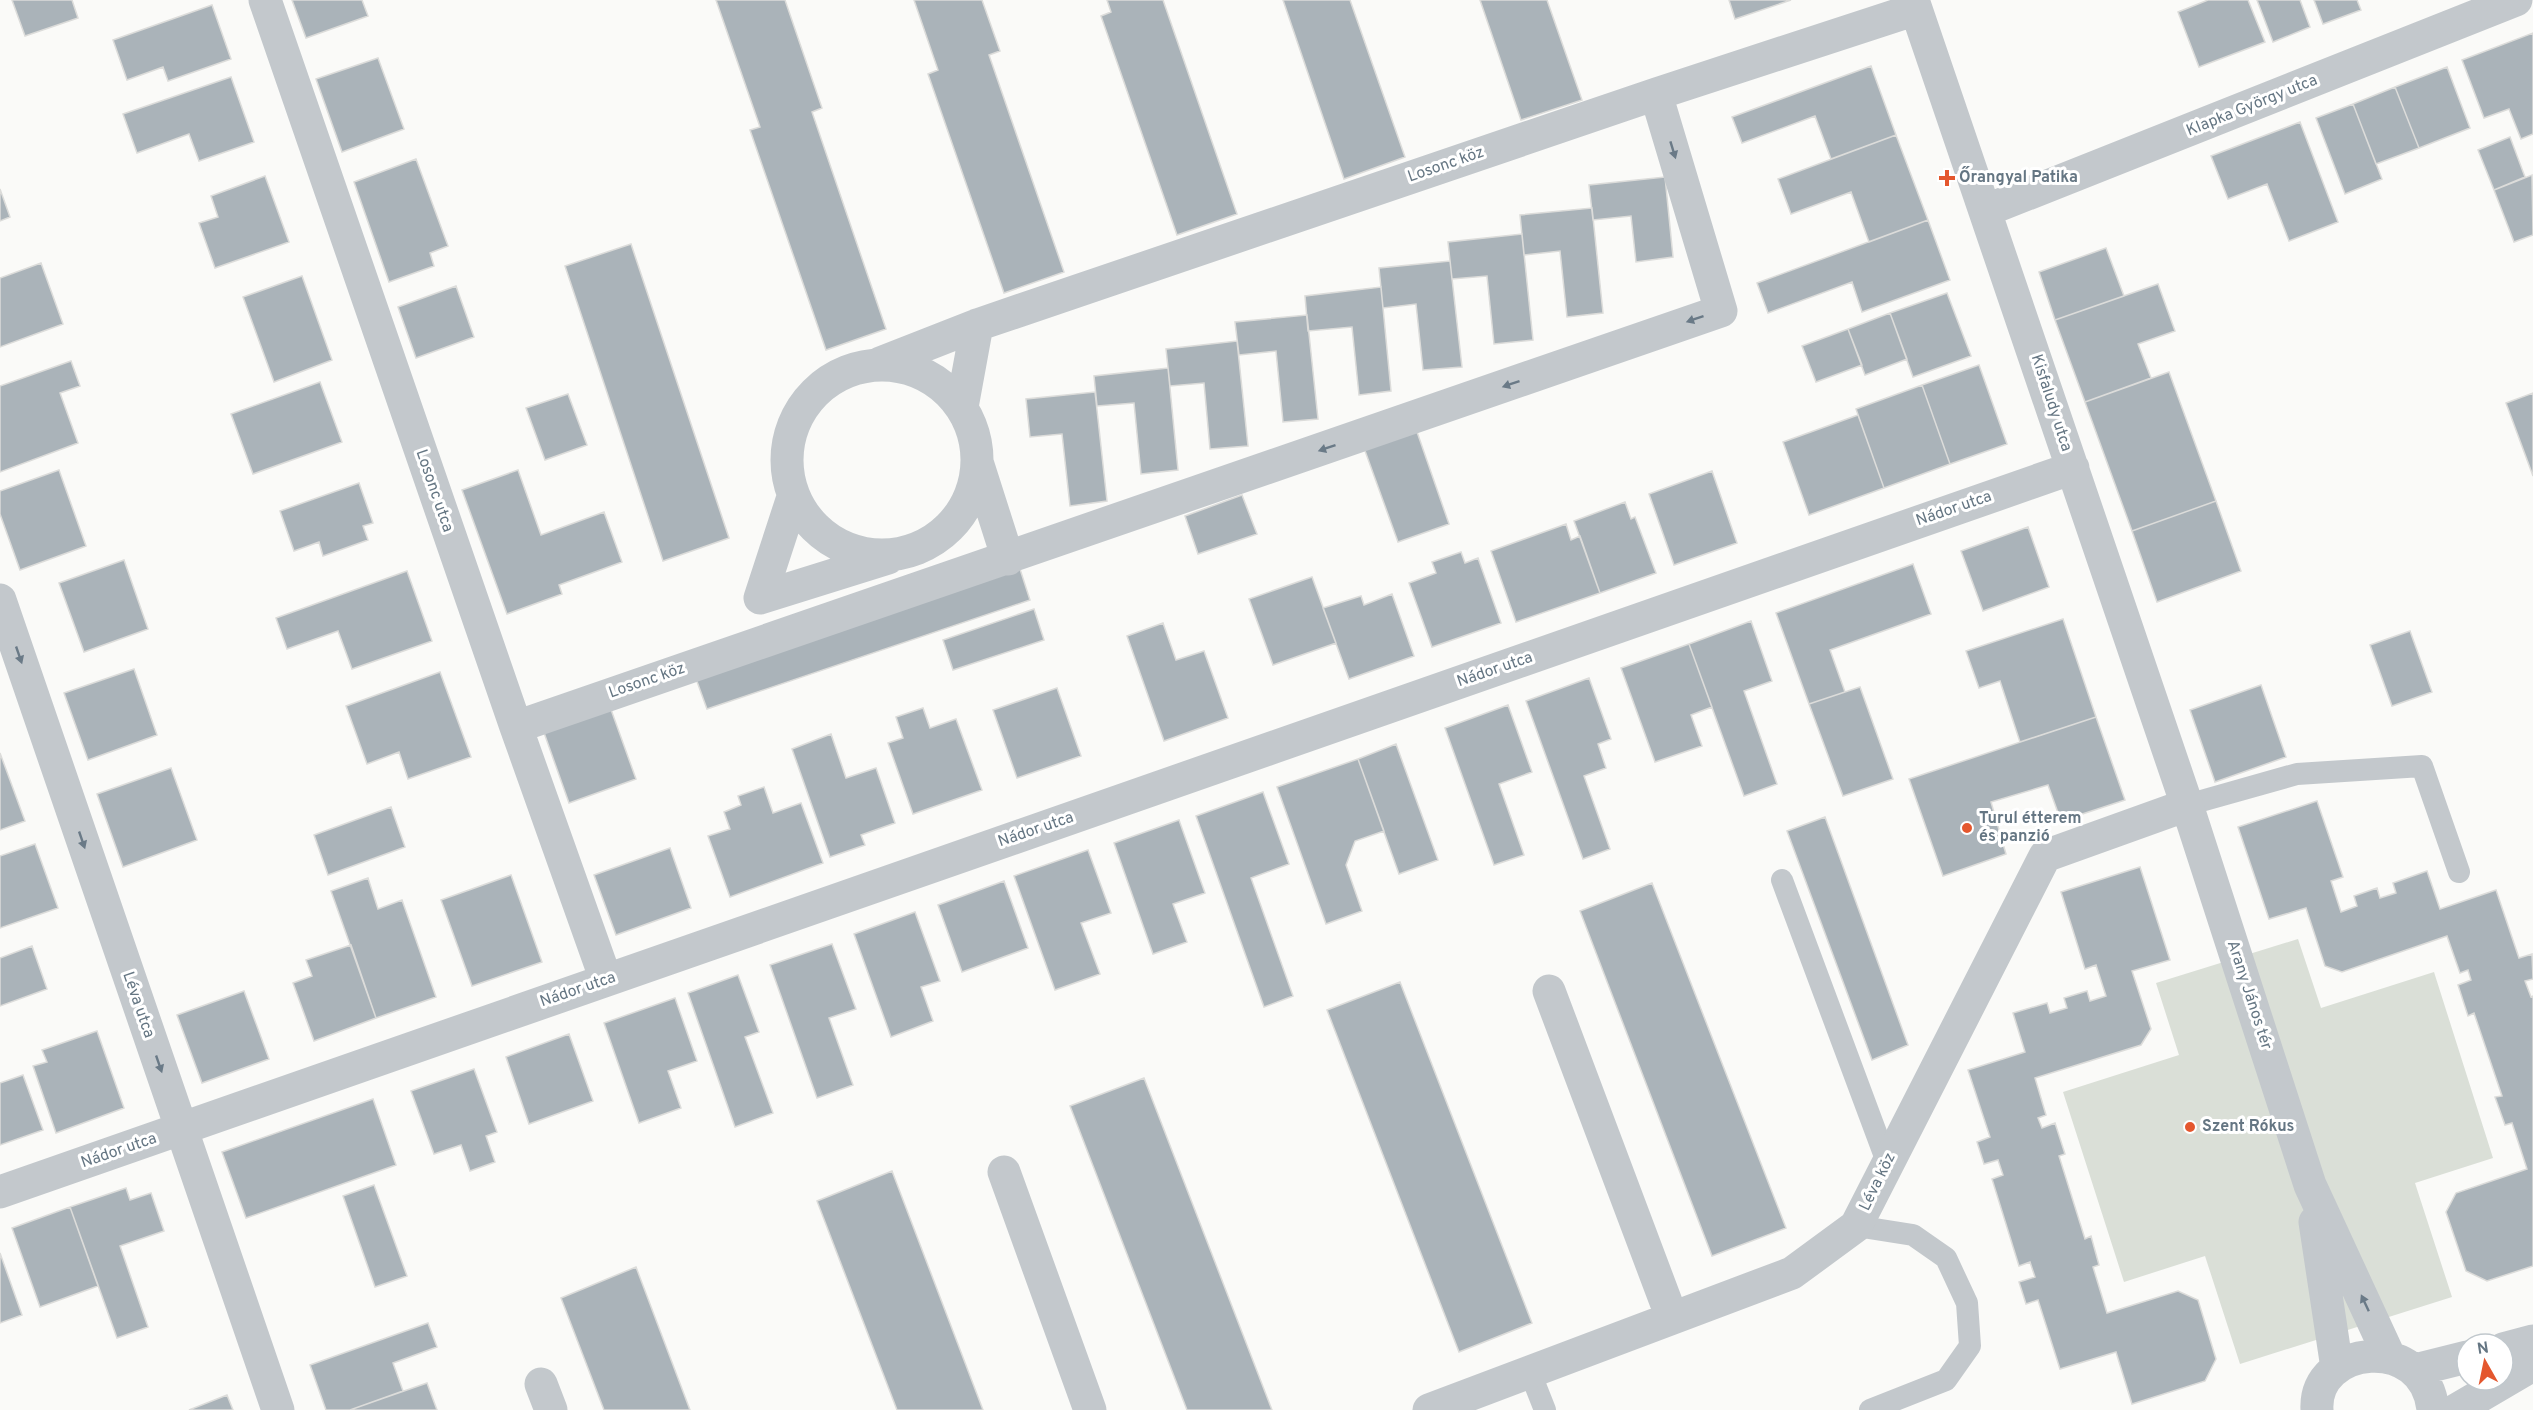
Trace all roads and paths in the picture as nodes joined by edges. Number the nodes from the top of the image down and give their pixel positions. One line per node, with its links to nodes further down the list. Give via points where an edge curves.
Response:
1 (265, 0): 19 (street, Losonc utca)
2 (2516, 0): 5 (street, Klapka György utca)
3 (1915, 4): 4 (street, Losonc köz); 5 (street, Kisfaludy utca)
4 (1656, 94): 6 (street, Losonc köz); 15 (street, Losonc köz, one-way to 15, via 1721,310)
5 (1987, 210): 10 (street, Kisfaludy utca)
6 (977, 325): 7 (street, Losonc köz); 8 (street)
7 (880, 363): 8 (street, via 916,370 942,385); 11 (street, via 855,368 826,382 804,405 790,434 787,466)
8 (962, 407): 9 (street, via 975,435)
9 (978, 465): 12 (street); 13 (street, via 971,496 954,523)
10 (2073, 468): 20 (street, Kisfaludy utca); 23 (street, Nádor utca)
11 (794, 497): 14 (street, via 811,524 836,544 866,554); 16 (street)
12 (996, 520): 13 (street); 15 (street)
13 (929, 544): 14 (street)
14 (899, 554): 16 (street)
15 (1008, 559): 18 (street, Losonc köz)
16 (760, 598): 18 (street)
17 (0, 600): 25 (street, Léva utca, one-way to 25)
18 (743, 648): 19 (street, Losonc köz)
19 (516, 727): 23 (street, Losonc utca)
20 (2187, 805): 21 (lane, via 2297,774 2422,766); 26 (street, Léva köz, via 2045,856); 28 (street, Arany János tér)
21 (2459, 872)
22 (1782, 880): 26 (lane)
23 (606, 980): 25 (street, Nádor utca)
24 (1549, 991): 31 (street)
25 (181, 1129): 29 (street, Nádor utca); 40 (street, Léva utca)
26 (1887, 1162): 30 (street, Léva köz)
27 (1004, 1172): 41 (street)
28 (2310, 1185): 35 (street, Arany János tér, one-way to 28); 37 (street, Arany János tér)
29 (0, 1192)
30 (1856, 1226): 31 (street, Léva köz, via 1792,1273); 44 (lane, via 1912,1235 1947,1258 1967,1303 1970,1346 1946,1380)
31 (1672, 1318): 38 (street, Léva köz)
32 (2533, 1341): 33 (street)
33 (2515, 1346)
34 (2455, 1358): 35 (street)
35 (2402, 1363): 37 (street, via 2368,1356); 45 (street, Arany János tér, via 2432,1394)
36 (2533, 1365): 46 (street)
37 (2337, 1368): 39 (street, via 2325,1381)
38 (1530, 1372): 42 (street, Léva köz); 43 (lane)
39 (2313, 1407)
40 (278, 1410)
41 (1090, 1410)
42 (1429, 1410)
43 (1545, 1410)
44 (1870, 1410)
45 (2433, 1410)
46 (2456, 1410)

